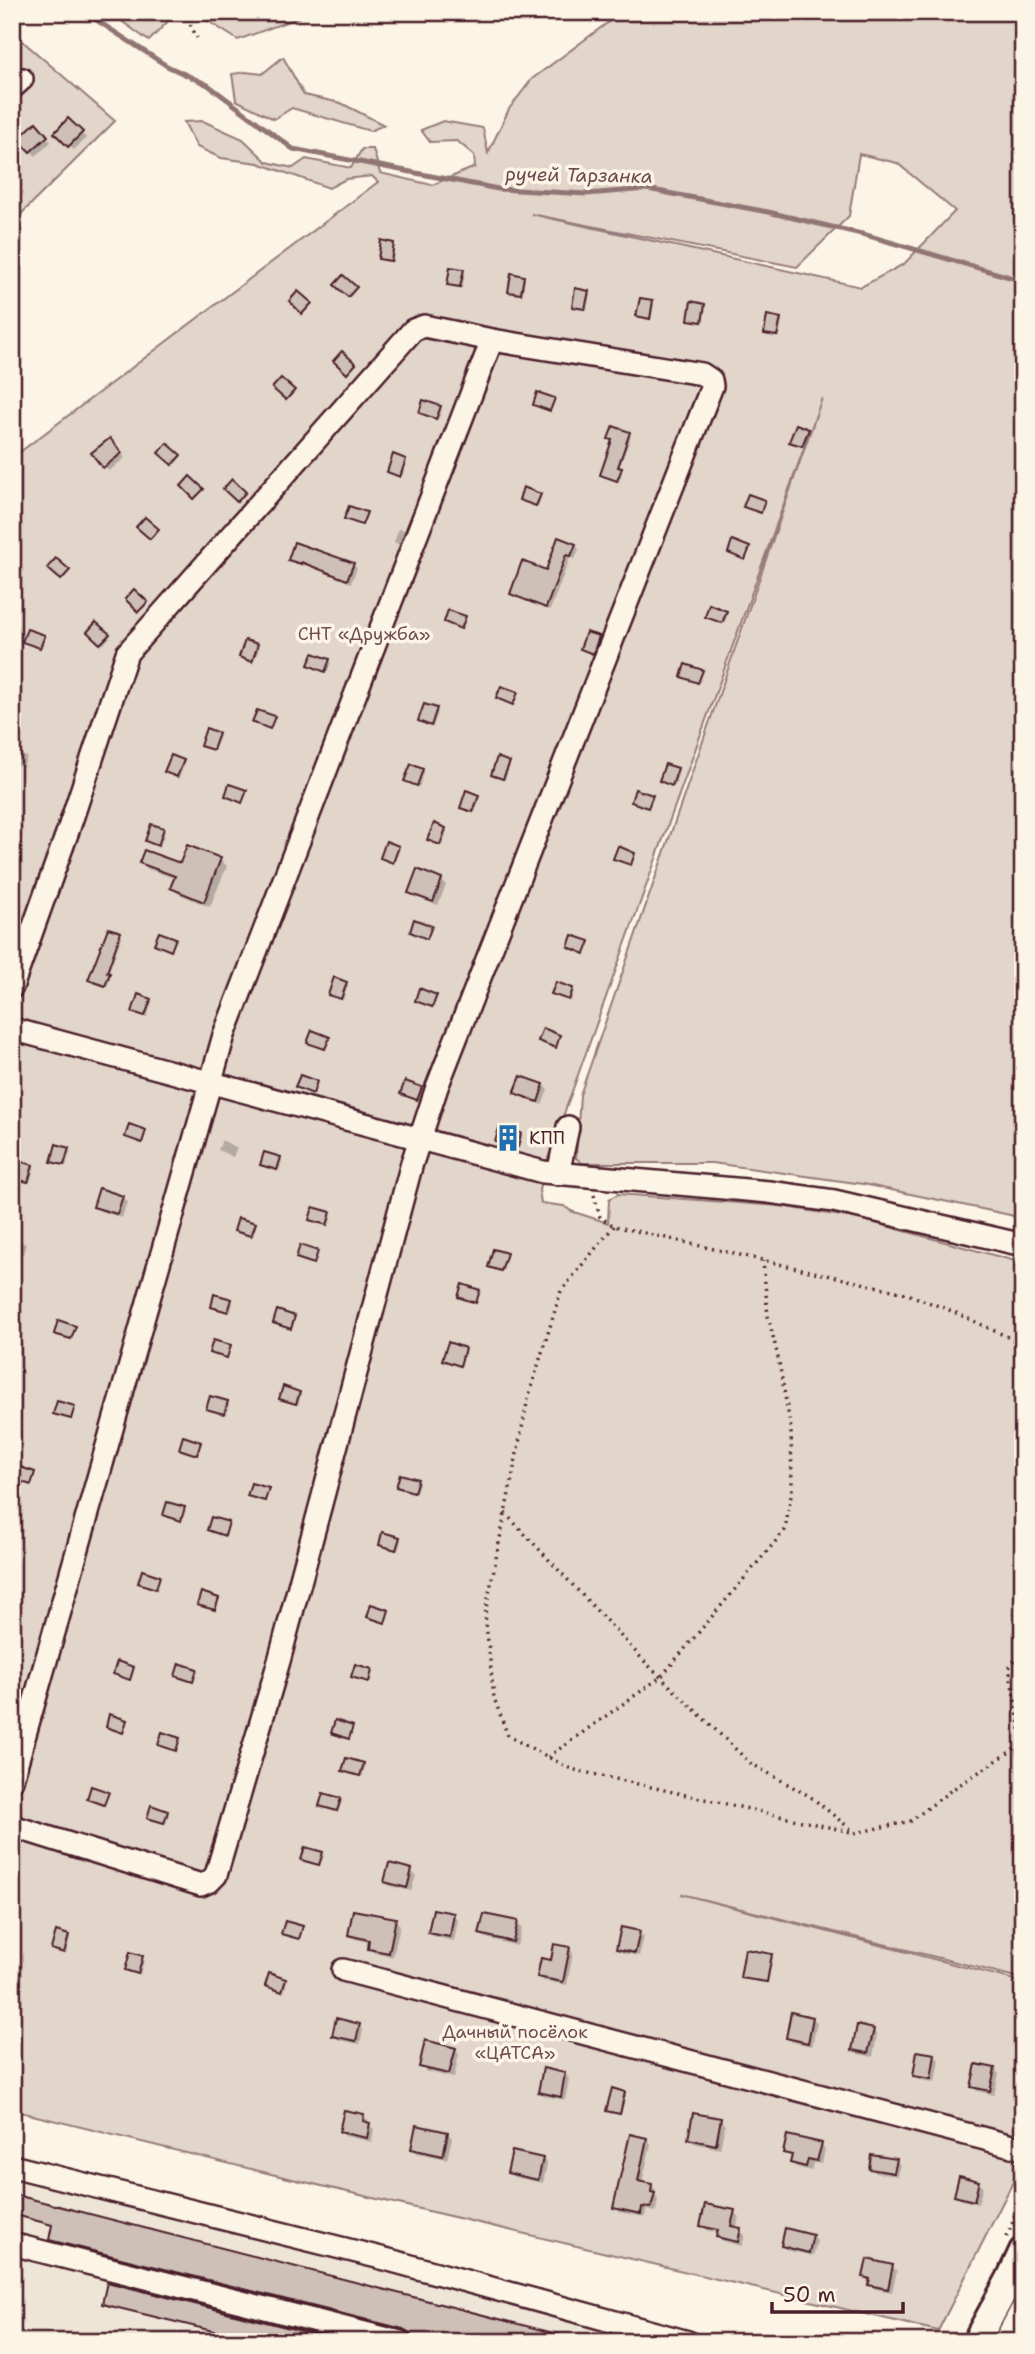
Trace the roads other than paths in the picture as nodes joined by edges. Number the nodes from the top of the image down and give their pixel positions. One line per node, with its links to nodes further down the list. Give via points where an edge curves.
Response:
1 (492, 340): 2 (street, via 424,326 413,330 127,653); 4 (street, via 240,991); 6 (street, via 702,374 712,386)
2 (12, 988)
3 (12, 1029): 4 (street)
4 (212, 1082): 6 (street); 9 (street)
5 (568, 1127): 7 (street)
6 (421, 1138): 7 (street); 10 (street, via 216,1875 201,1885)
7 (558, 1174): 8 (street, via 834,1200)
8 (1023, 1245)
9 (12, 1780)
10 (12, 1826)
11 (343, 1970): 12 (street)
12 (1023, 2150)
13 (12, 2166): 18 (street, via 389,2260)
14 (12, 2244): 17 (street)
15 (1023, 2250): 19 (main road)
16 (1023, 2312): 20 (main road)
17 (400, 2342)
18 (688, 2342)
19 (975, 2342)
20 (1007, 2342)

